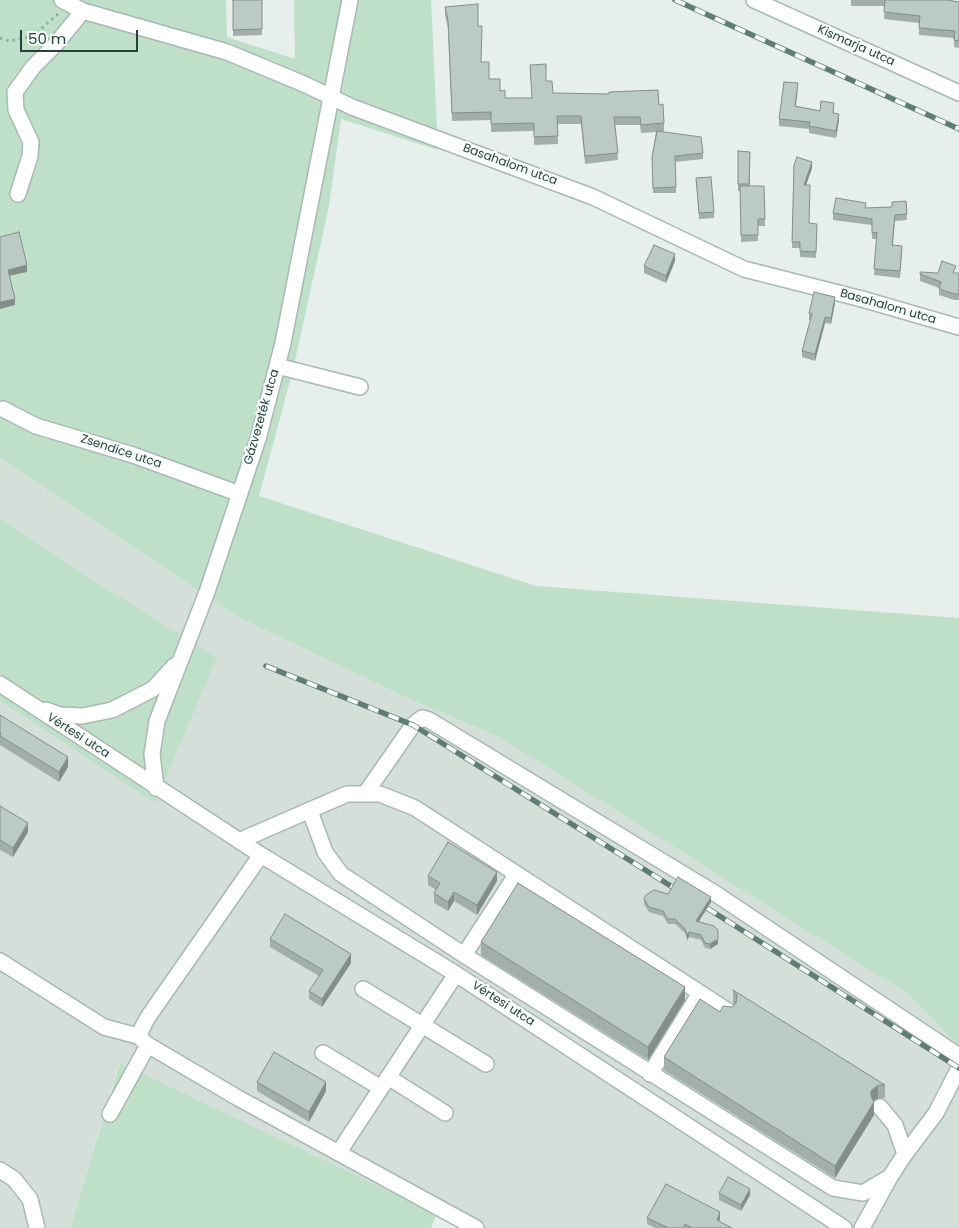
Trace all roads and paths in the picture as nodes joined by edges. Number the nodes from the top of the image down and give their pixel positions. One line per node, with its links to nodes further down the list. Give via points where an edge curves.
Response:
1 (350, 0): 7 (street, Gázvezeték utca)
2 (754, 0): 6 (street, Kismarja utca)
3 (64, 2): 4 (street, Basahalom utca); 5 (path, via 55,17 33,36 10,41)
4 (83, 11): 7 (street, Basahalom utca, via 227,52); 8 (street, via 15,92 16,110 30,142 30,156)
5 (0, 38)
6 (959, 93)
7 (332, 98): 9 (street, Basahalom utca, via 593,197 744,269 862,298); 10 (street, Gázvezeték utca)
8 (18, 194)
9 (959, 327)
10 (277, 366): 11 (street); 13 (street, Gázvezeték utca)
11 (360, 387)
12 (3, 409): 13 (street, Zsendice utca, via 36,426 133,455)
13 (240, 494): 14 (street, Gázvezeték utca, via 207,592)
14 (179, 661): 16 (street, Gázvezeték utca, via 152,689 112,710 82,716 60,715); 17 (street, via 157,721 152,754)
15 (0, 684): 16 (street, Vértesi utca)
16 (30, 705): 17 (street, Vértesi utca)
17 (156, 788): 20 (street, Vértesi utca)
18 (365, 794): 19 (street, via 347,794); 22 (street, via 380,794 414,808); 32 (street, via 413,724 422,718 429,720 716,894)
19 (310, 811): 20 (street); 23 (street, via 325,852 341,874)
20 (239, 841): 21 (street, Vértesi utca)
21 (261, 855): 25 (street, Vértesi utca); 30 (street, via 148,1017)
22 (516, 875): 23 (street); 27 (street)
23 (464, 955): 35 (street)
24 (0, 961): 30 (street, via 104,1027)
25 (456, 974): 29 (street); 48 (street, Vértesi utca)
26 (363, 988): 29 (street)
27 (700, 993): 28 (street); 35 (street)
28 (728, 1011)
29 (422, 1025): 33 (street); 36 (street)
30 (143, 1040): 39 (street); 42 (street)
31 (323, 1053): 36 (street)
32 (959, 1056)
33 (486, 1064)
34 (959, 1068): 41 (street, via 936,1113)
35 (650, 1074): 45 (street, via 833,1188)
36 (385, 1082): 38 (street); 42 (street)
37 (880, 1107): 40 (street)
38 (445, 1113)
39 (110, 1114)
40 (895, 1125): 41 (street); 43 (street)
41 (924, 1127): 43 (street)
42 (338, 1152): 47 (street)
43 (905, 1154): 45 (street, via 890,1177)
44 (0, 1170): 46 (street, via 14,1179 30,1199)
45 (869, 1198): 49 (street)
46 (37, 1228)
47 (476, 1228)
48 (844, 1228)
49 (862, 1228)

